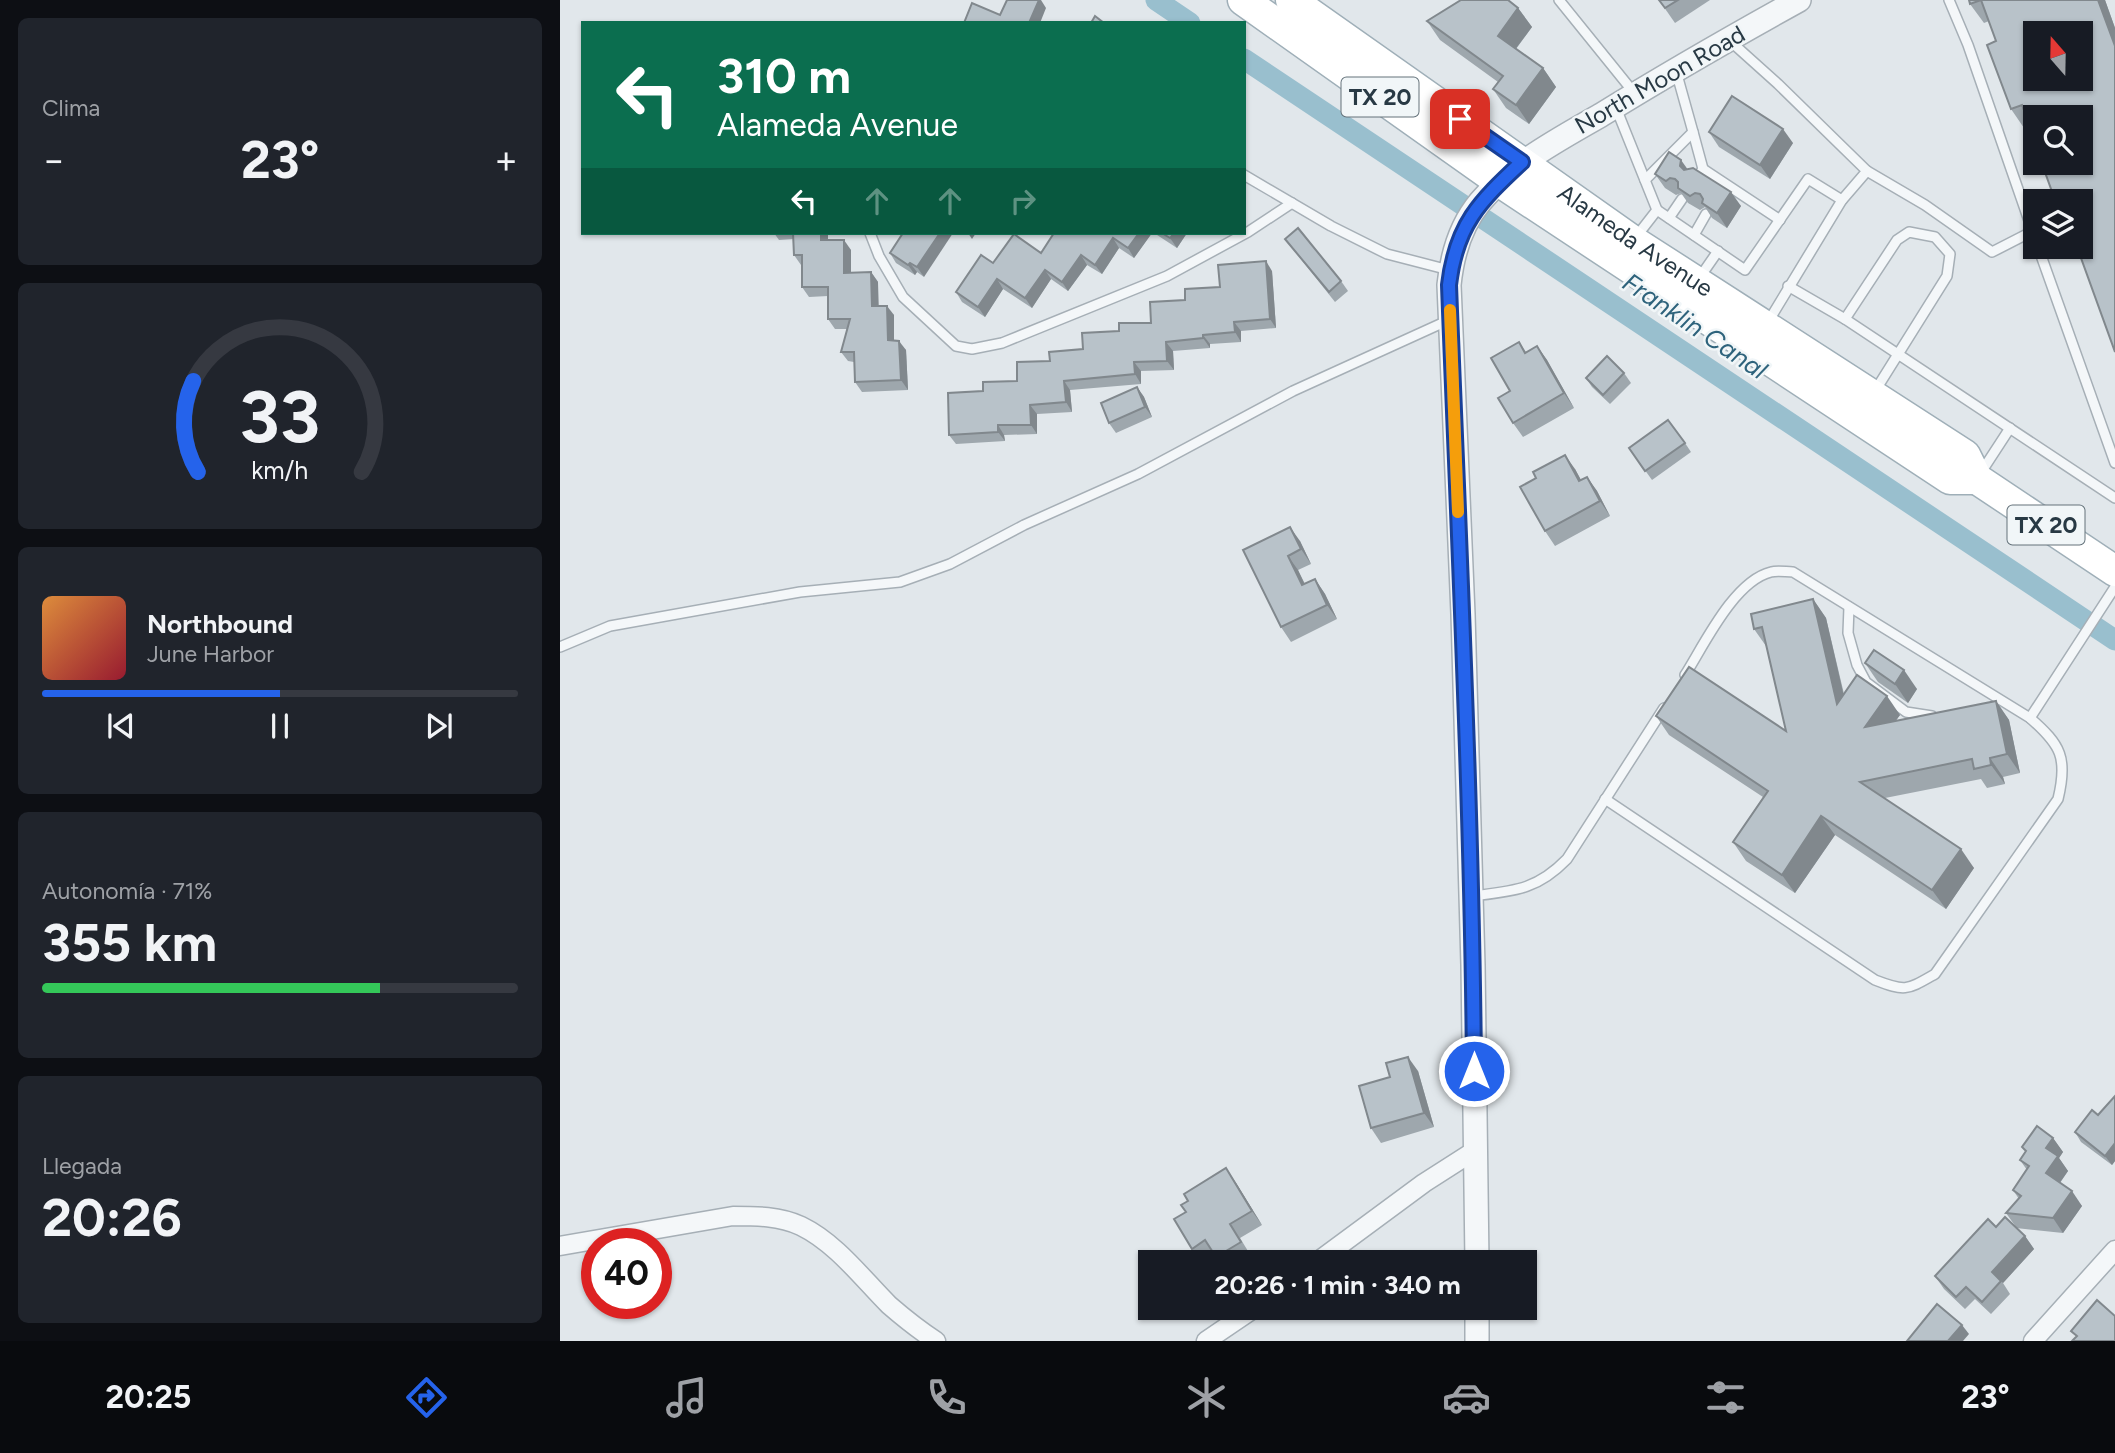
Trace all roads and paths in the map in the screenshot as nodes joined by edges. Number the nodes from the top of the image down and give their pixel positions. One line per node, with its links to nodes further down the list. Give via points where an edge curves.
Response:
1 (1243, 0): 17 (main road, Alameda Avenue / TX 20)
2 (1291, 0): 11 (main road, Alameda Avenue / TX 20)
3 (1559, 0): 8 (lane)
4 (1799, 0): 6 (street, North Moon Road)
5 (1949, 0): 20 (lane)
6 (1728, 40): 7 (street, North Moon Road); 13 (lane)
7 (1675, 69): 8 (street, North Moon Road); 10 (lane)
8 (1634, 94): 9 (street, North Moon Road)
9 (1615, 106): 11 (street, North Moon Road); 16 (lane)
10 (1693, 132): 12 (lane); 16 (lane)
11 (1522, 162): 17 (street, North Moon Road); 31 (main road, Alameda Avenue / TX 20)
12 (1703, 169): 15 (lane); 25 (lane, via 1723,189)
13 (1867, 171): 19 (lane); 30 (lane, via 1992,252)
14 (1246, 176): 21 (lane)
15 (1697, 178)
16 (1645, 180): 22 (lane)
17 (1494, 189): 34 (street, North Moon Road, via 1462,231); 44 (main road, Alameda Avenue / TX 20, via 1950,479)
18 (1682, 199): 24 (lane)
19 (1842, 200): 25 (lane, via 1808,179); 36 (lane)
20 (2023, 203)
21 (1292, 204): 26 (lane); 34 (lane, via 1387,254)
22 (1657, 210): 24 (lane); 31 (lane)
23 (1706, 214): 29 (lane)
24 (1669, 218): 29 (lane)
25 (1780, 220): 32 (lane, via 1745,270)
26 (1246, 233)
27 (871, 235): 28 (lane, via 903,297 956,346 972,349 1002,343 1167,275)
28 (1242, 235)
29 (1694, 235): 32 (lane)
30 (2023, 239)
31 (1633, 241): 35 (main road, Alameda Avenue / TX 20)
32 (1718, 251): 35 (lane)
33 (2042, 259): 43 (lane)
34 (1451, 270): 38 (street, North Moon Road)
35 (1697, 281): 39 (main road, Alameda Avenue / TX 20)
36 (1788, 286): 37 (lane); 39 (lane)
37 (1845, 319): 40 (lane); 40 (lane, via 1897,240 1909,232 1935,237 1950,254 1947,276)
38 (1450, 320): 49 (lane, via 1293,391 1138,474 950,564 900,582 800,592 610,626); 57 (street, North Moon Road)
39 (1765, 326): 41 (main road, Alameda Avenue / TX 20)
40 (1898, 353): 41 (lane); 42 (lane)
41 (1873, 395): 44 (main road, Alameda Avenue / TX 20, via 1965,456)
42 (2010, 428): 44 (lane); 45 (lane)
43 (2115, 464)
44 (1977, 479): 46 (main road, Alameda Avenue / TX 20)
45 (2115, 498)
46 (2115, 571)
47 (2115, 587): 55 (lane)
48 (1849, 607): 50 (lane, via 1793,572 1772,572 1755,579 1736,595); 52 (lane); 54 (lane, via 1848,633 1866,682 1906,712)
49 (560, 648)
50 (1678, 686)
51 (1671, 697): 56 (lane)
52 (2000, 699): 53 (lane); 55 (lane)
53 (1987, 704)
54 (1944, 715)
55 (2029, 718): 56 (lane, via 2051,737 2061,757 2064,775 2058,799 1935,974 1910,989 1875,980)
56 (1605, 799): 57 (lane, via 1567,859 1551,875 1509,892)
57 (1471, 896): 58 (street, North Moon Road)
58 (1474, 1151): 60 (street); 61 (street, North Moon Road)
59 (560, 1246): 65 (street, via 733,1216 780,1219 802,1226 834,1249 914,1327)
60 (1333, 1250)
61 (1477, 1250)
62 (2115, 1250): 68 (street)
63 (1237, 1320): 66 (street)
64 (1477, 1320): 67 (street)
65 (936, 1341)
66 (1206, 1341)
67 (1477, 1341)
68 (2033, 1341)

